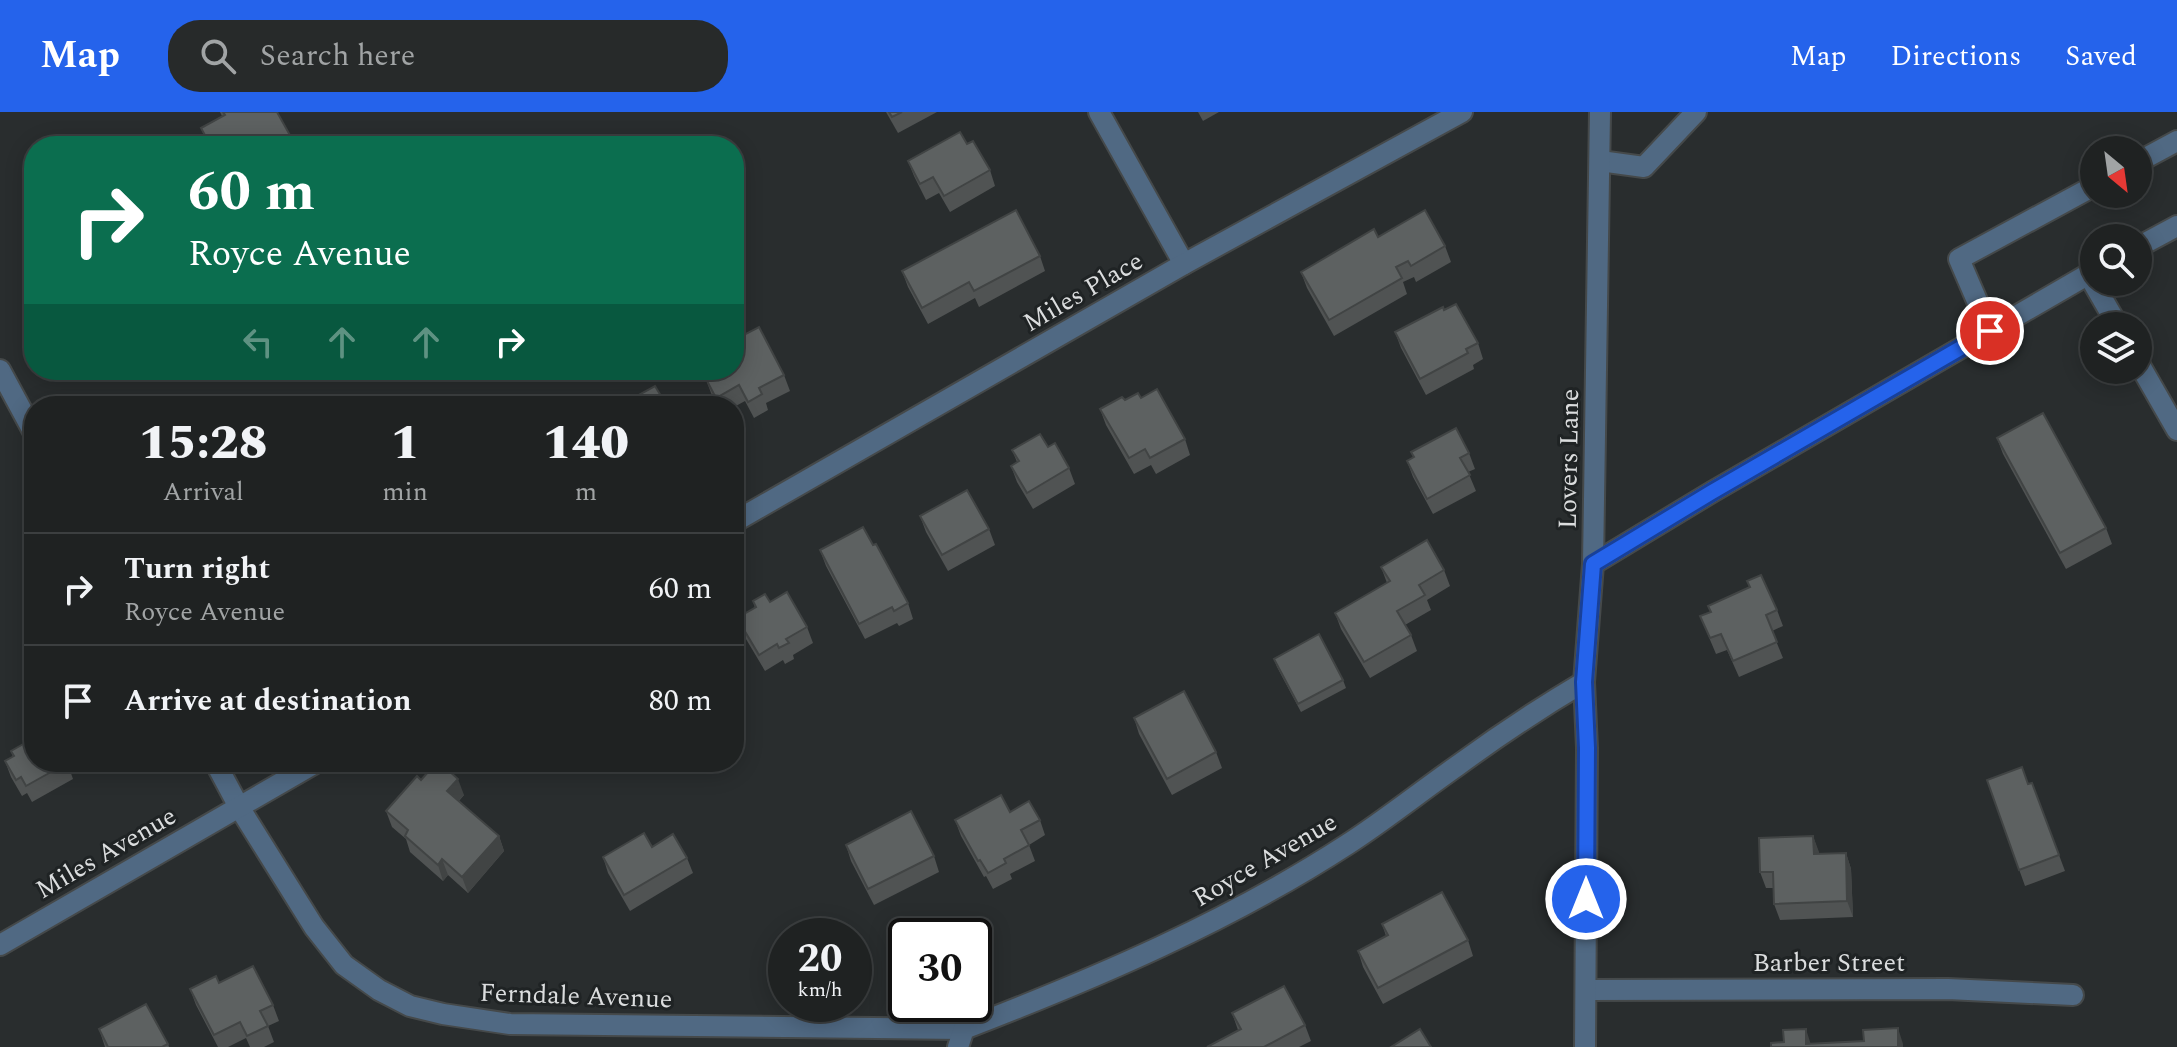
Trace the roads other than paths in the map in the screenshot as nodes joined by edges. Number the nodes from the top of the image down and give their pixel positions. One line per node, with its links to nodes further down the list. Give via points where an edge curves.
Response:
1 (1099, 112): 11 (street)
2 (1462, 112): 11 (street, Miles Place)
3 (1600, 112): 7 (street, Lovers Lane)
4 (1696, 112): 7 (street, via 1644,167)
5 (2177, 141): 6 (street)
6 (2152, 154)
7 (1600, 161): 19 (street, Lovers Lane)
8 (2080, 194): 13 (street, via 1959,259)
9 (2177, 226): 10 (street)
10 (2152, 239)
11 (1184, 264): 18 (street, Miles Place)
12 (2080, 278): 13 (street)
13 (1990, 331): 19 (street)
14 (0, 370): 16 (street)
15 (2151, 384): 17 (street)
16 (24, 414)
17 (2177, 430)
18 (744, 516)
19 (1593, 564): 20 (street, Lovers Lane)
20 (1584, 682): 25 (street, Lovers Lane); 27 (street, Royce Avenue, via 1532,712 1348,844 1258,898)
21 (220, 772): 23 (street, Ferndale Avenue)
22 (300, 772): 23 (street)
23 (239, 807): 24 (street, Miles Avenue); 27 (street, Ferndale Avenue, via 344,965 410,1006 510,1024)
24 (0, 945)
25 (1586, 990): 26 (street, Barber Street, via 1948,989); 28 (street, Lovers Lane)
26 (2073, 995)
27 (961, 1038)
28 (1585, 1047)

